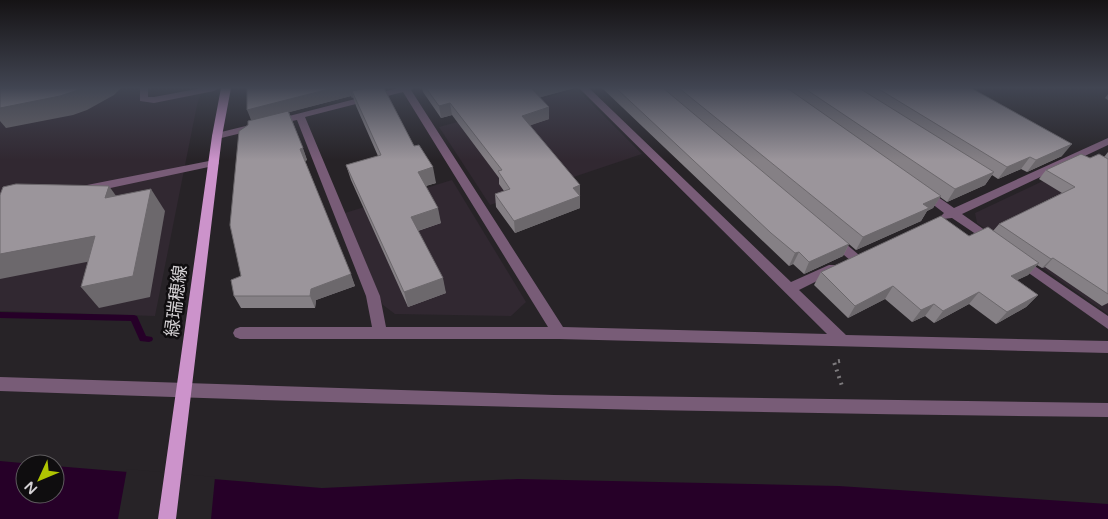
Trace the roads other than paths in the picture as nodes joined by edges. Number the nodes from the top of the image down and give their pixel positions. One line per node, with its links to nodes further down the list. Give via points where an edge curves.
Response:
1 (221, 112): 8 (main road, 緑瑞穂線)
2 (314, 112): 5 (street)
3 (421, 112): 20 (street)
4 (609, 112): 16 (street)
5 (300, 116): 6 (street); 18 (street, via 372,296)
6 (282, 120)
7 (264, 124): 8 (street)
8 (217, 136): 10 (main road, 緑瑞穂線)
9 (1108, 141): 13 (street, via 998,187)
10 (214, 163): 12 (street); 24 (main road, 緑瑞穂線)
11 (912, 185): 13 (street)
12 (76, 191)
13 (952, 213): 14 (street); 17 (street)
14 (935, 221)
15 (825, 233): 16 (street, via 860,256)
16 (790, 288): 21 (street)
17 (1108, 323)
18 (380, 332): 19 (street); 20 (street)
19 (240, 333)
20 (559, 333): 21 (street)
21 (842, 339): 22 (street)
22 (1108, 347)
23 (0, 384): 24 (street)
24 (185, 390): 25 (street, via 849,408); 26 (main road, 緑瑞穂線)
25 (1108, 410)
26 (167, 519)

